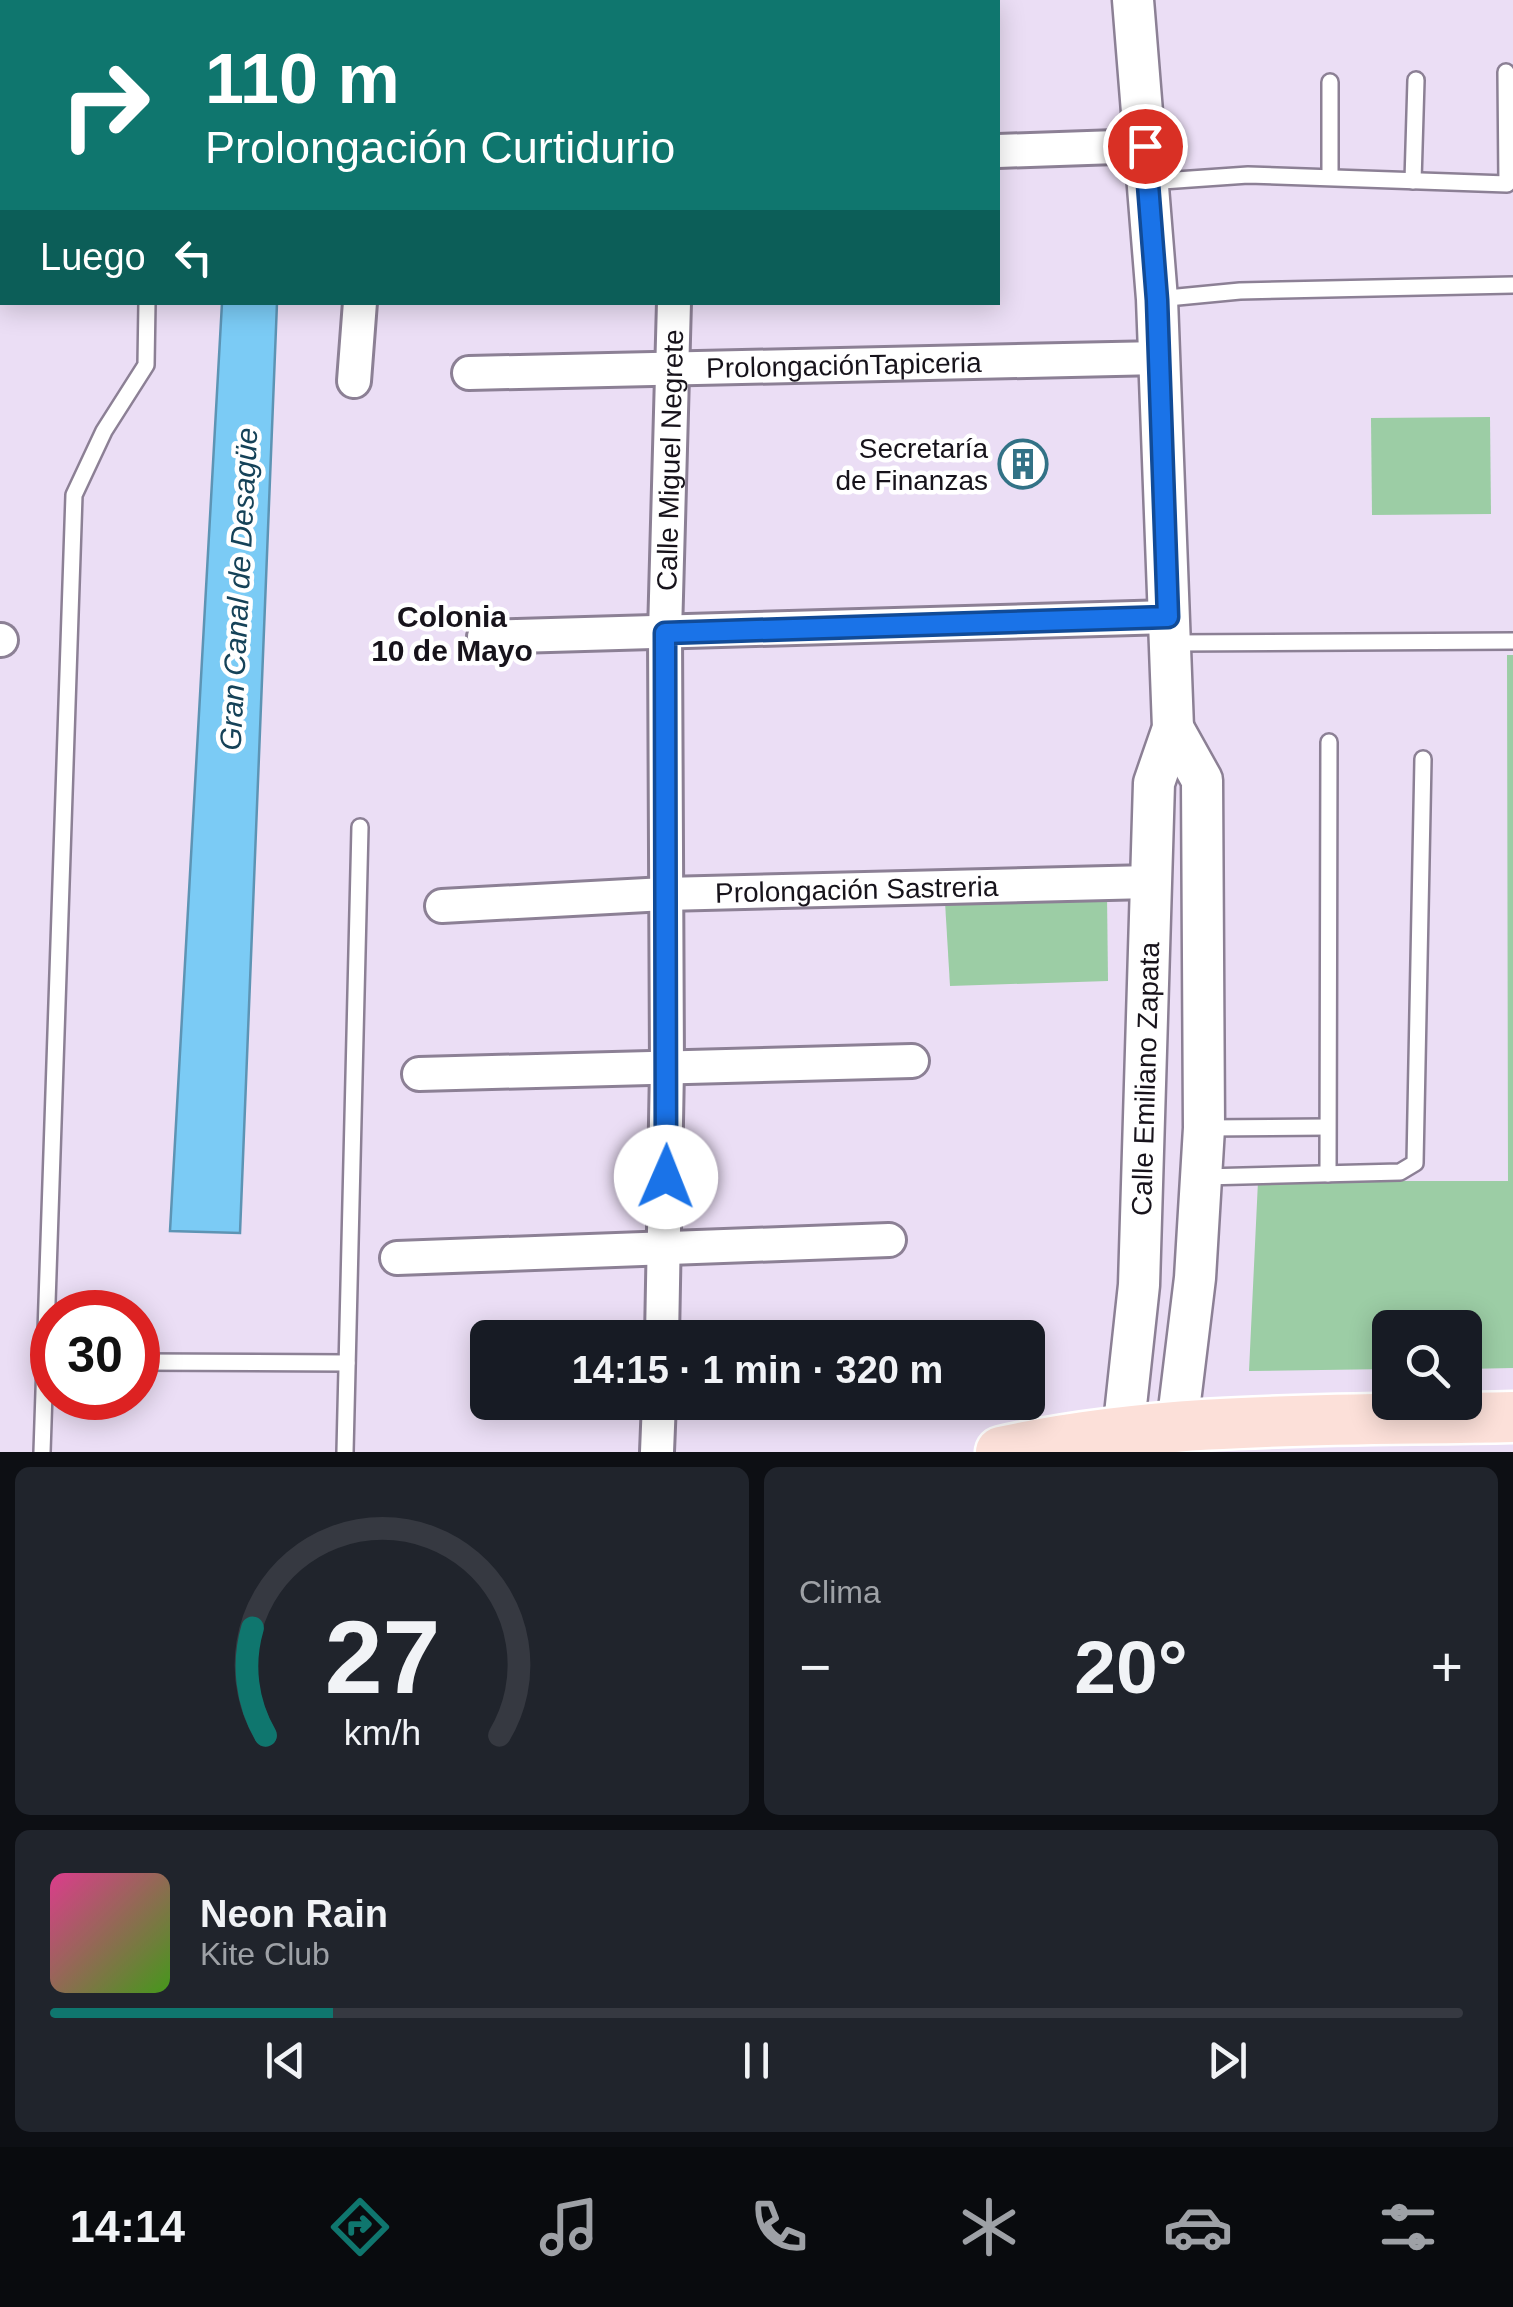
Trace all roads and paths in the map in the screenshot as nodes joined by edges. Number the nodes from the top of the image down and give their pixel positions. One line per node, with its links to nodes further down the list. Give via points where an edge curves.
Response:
1 (1133, 0): 6 (street, Calle Emiliano Zapata)
2 (1506, 72): 9 (lane)
3 (1416, 80): 8 (lane)
4 (1330, 82): 7 (lane)
5 (1000, 151): 6 (street)
6 (1147, 164): 7 (lane); 11 (street, Calle Emiliano Zapata)
7 (1330, 177): 8 (lane)
8 (1413, 181): 9 (lane)
9 (1510, 184)
10 (1513, 285): 11 (lane, via 1240,291)
11 (1157, 300): 15 (street, Calle Emiliano Zapata)
12 (148, 305): 40 (lane, via 146,365 74,495)
13 (360, 305): 18 (street)
14 (674, 305): 16 (street, Calle Miguel Negrete)
15 (1160, 358): 16 (street, ProlongaciónTapiceria); 19 (street, Calle Emiliano Zapata)
16 (673, 372): 17 (street, ProlongaciónTapiceria); 20 (street, Calle Miguel Negrete)
17 (469, 373)
18 (354, 381)
19 (1168, 630): 20 (street); 22 (lane); 23 (street, Calle Emiliano Zapata)
20 (665, 633): 21 (street); 28 (street, Calle Miguel Negrete)
21 (484, 637)
22 (1513, 641)
23 (1173, 728): 27 (street, Calle Emiliano Zapata, via 1154,783); 34 (street, Calle Emiliano Zapata, via 1202,780)
24 (1329, 742): 33 (lane)
25 (1423, 759): 35 (lane, via 1416,1163 1400,1172)
26 (360, 827): 43 (lane)
27 (1150, 882): 28 (street, Prolongación Sastreria); 48 (street, Calle Emiliano Zapata, via 1140,1285)
28 (665, 894): 29 (street, Prolongación Sastreria); 31 (street, Calle Miguel Negrete)
29 (442, 906)
30 (912, 1061): 31 (street)
31 (667, 1068): 32 (street); 38 (street, Calle Miguel Negrete)
32 (419, 1074)
33 (1328, 1127): 34 (lane); 35 (lane)
34 (1204, 1128): 36 (street, Calle Emiliano Zapata)
35 (1328, 1174): 36 (lane)
36 (1204, 1177): 47 (street, Calle Emiliano Zapata)
37 (888, 1240): 38 (street)
38 (665, 1250): 39 (street); 41 (street, Calle Miguel Negrete)
39 (397, 1258)
40 (52, 1290)
41 (663, 1320)
42 (160, 1362): 43 (lane)
43 (347, 1363): 50 (lane)
44 (1513, 1417): 47 (main road)
45 (46, 1420): 49 (lane)
46 (659, 1420): 51 (street)
47 (1177, 1426): 48 (main road)
48 (1123, 1433): 52 (main road)
49 (42, 1452)
50 (345, 1452)
51 (658, 1452)
52 (1001, 1452)

